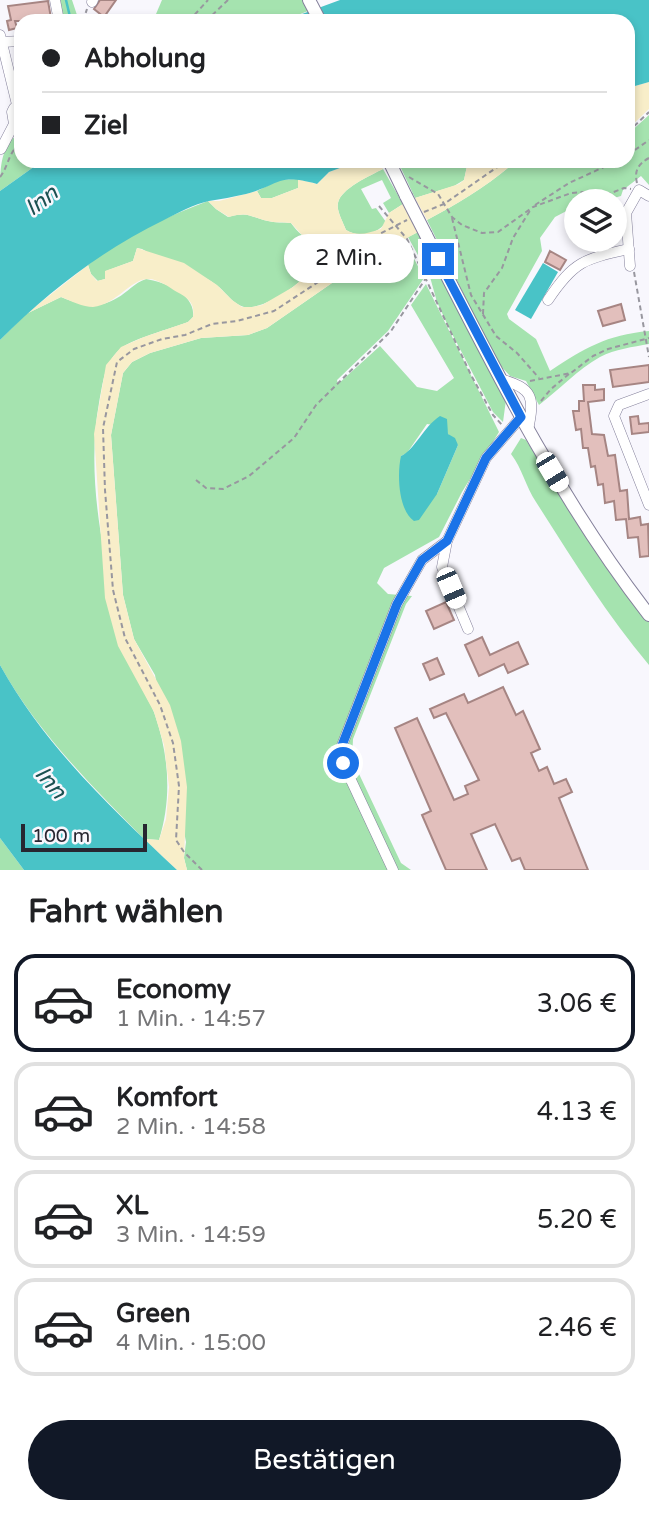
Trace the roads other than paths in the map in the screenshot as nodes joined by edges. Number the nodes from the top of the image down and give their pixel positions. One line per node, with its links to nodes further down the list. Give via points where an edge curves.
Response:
1 (1, 39): 2 (street)
2 (14, 85)
3 (14, 106): 5 (street)
4 (14, 124): 6 (street)
5 (14, 124)
6 (1, 149)
7 (394, 168): 12 (main road, bridge)
8 (649, 196): 9 (street, via 639,190 626,213)
9 (629, 249): 10 (street); 11 (street, via 583,261 562,279)
10 (631, 268)
11 (548, 300)
12 (500, 379): 14 (main road); 15 (street, via 521,384 533,408)
13 (649, 394): 16 (street, via 619,405 614,416)
14 (521, 417): 15 (main road); 17 (street, via 486,458)
15 (528, 430): 18 (main road, via 582,520)
16 (649, 505)
17 (447, 541): 19 (street, via 442,567); 20 (street, via 422,560 397,604 341,748 343,763)
18 (649, 615)
19 (468, 629)
20 (393, 870)

